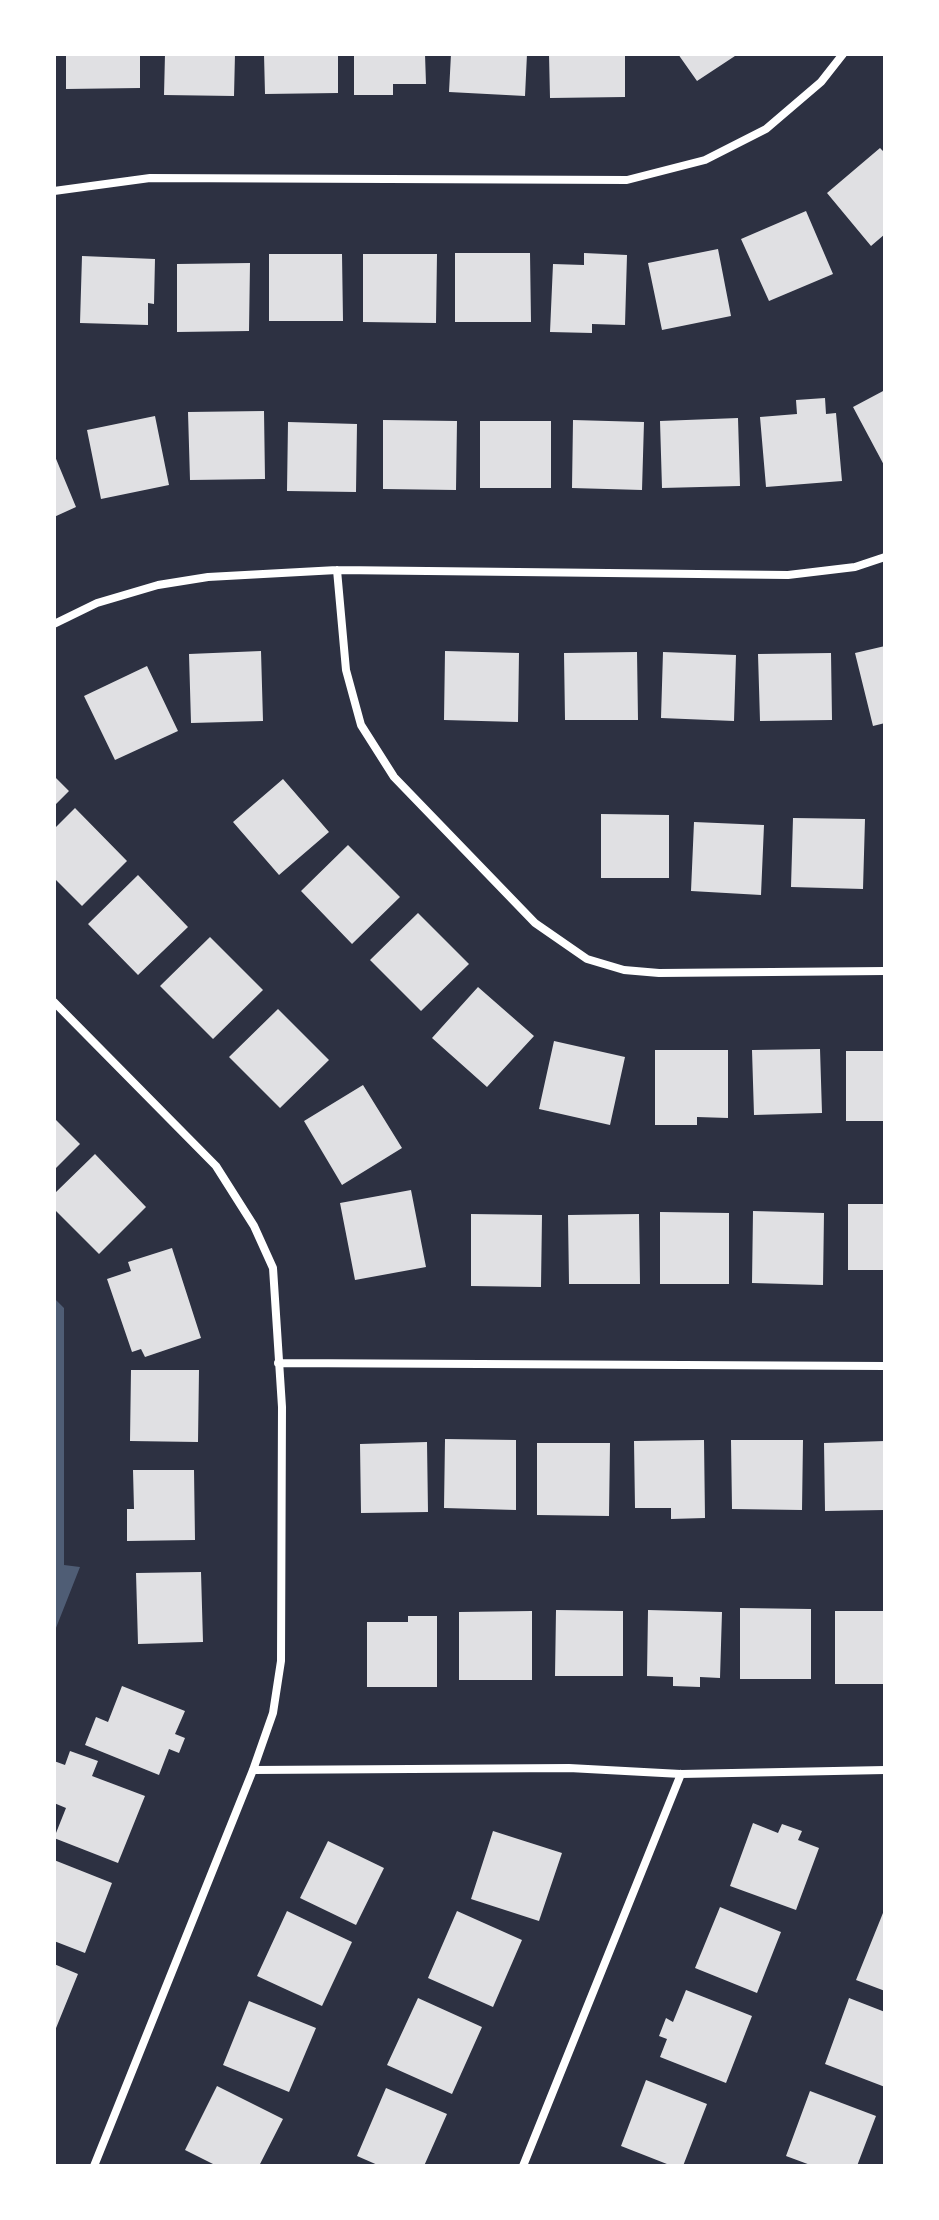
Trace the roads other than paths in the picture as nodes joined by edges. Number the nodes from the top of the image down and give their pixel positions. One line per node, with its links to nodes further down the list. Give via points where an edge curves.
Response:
1 (843, 54): 2 (street, via 821,82 766,129 705,160 627,180 150,178)
2 (54, 191)
3 (885, 557): 4 (street, via 855,567 788,575)
4 (337, 570): 5 (street, via 158,585 97,603); 6 (street, via 346,670 361,725 394,777 535,923 587,959 624,970)
5 (54, 624)
6 (885, 971)
7 (54, 1002): 8 (street, via 216,1166 254,1226 273,1268)
8 (278, 1363): 9 (street); 10 (street, via 281,1661 273,1713)
9 (885, 1366)
10 (253, 1770): 12 (street, via 569,1768); 13 (street)
11 (885, 1770): 12 (street)
12 (681, 1774): 14 (street)
13 (94, 2166)
14 (523, 2166)

